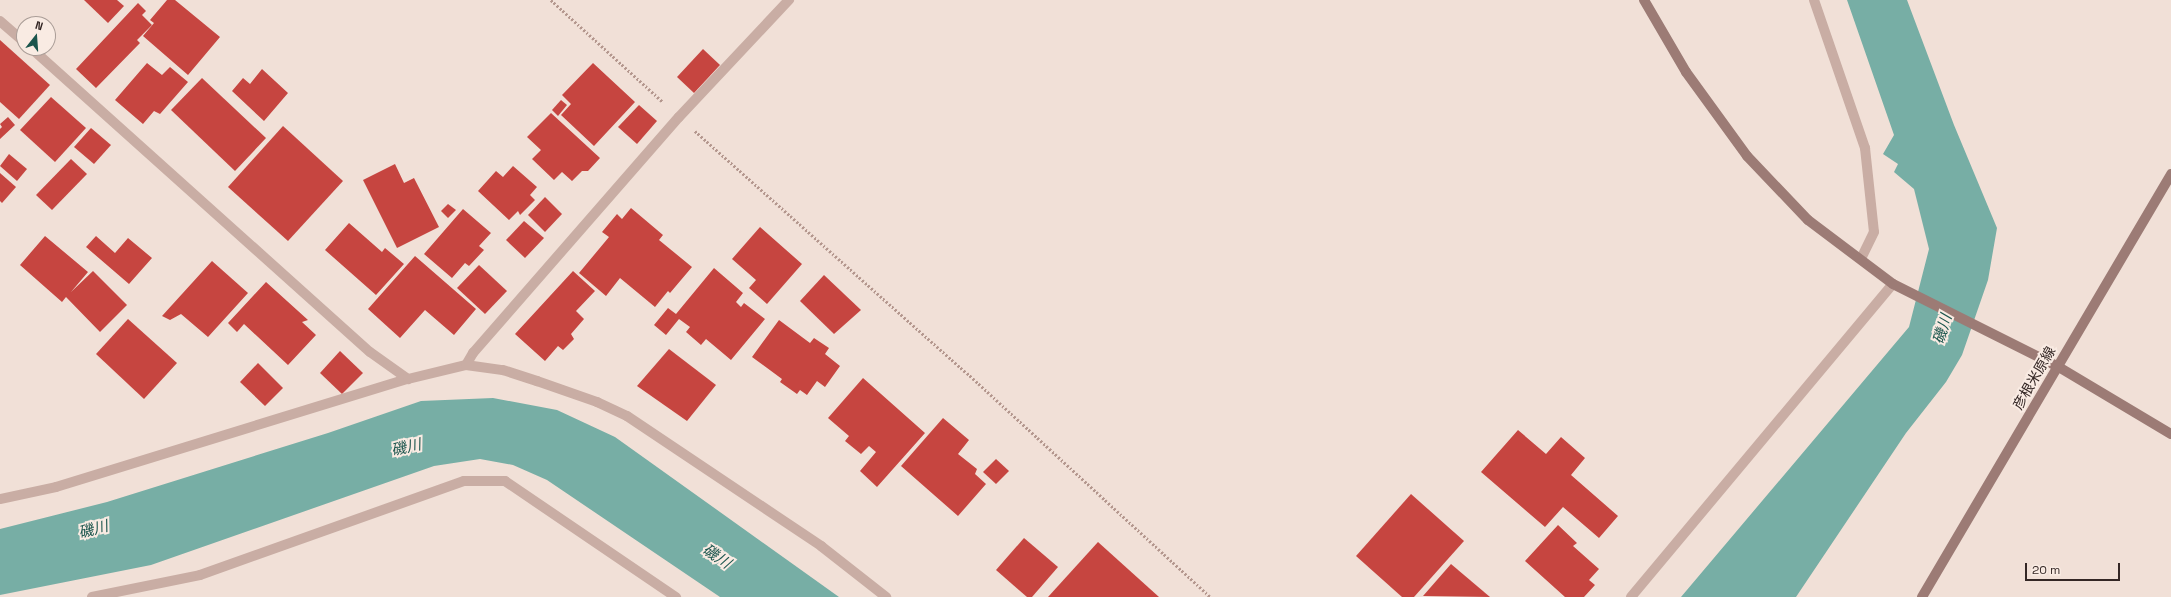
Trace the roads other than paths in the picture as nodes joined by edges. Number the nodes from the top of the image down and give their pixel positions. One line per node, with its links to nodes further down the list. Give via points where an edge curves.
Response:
1 (789, 0): 10 (street, via 679,117 473,353)
2 (1644, 0): 8 (street, via 1686,72 1747,156 1808,220)
3 (1814, 0): 8 (street, via 1865,148 1874,232)
4 (0, 20): 5 (street)
5 (16, 35)
6 (40, 56): 12 (street, via 370,352)
7 (2171, 174): 11 (street, 彦根米原線)
8 (1861, 259): 9 (street)
9 (1896, 285): 11 (street); 18 (street)
10 (466, 365): 12 (street); 17 (street, via 503,370 537,380 627,416 821,546)
11 (2057, 366): 13 (street); 19 (street, 彦根米原線)
12 (408, 379): 14 (street, via 56,487)
13 (2171, 434)
14 (0, 499)
15 (92, 597): 16 (street, via 200,574 464,481 505,481)
16 (676, 597)
17 (886, 597)
18 (1632, 597)
19 (1922, 597)

